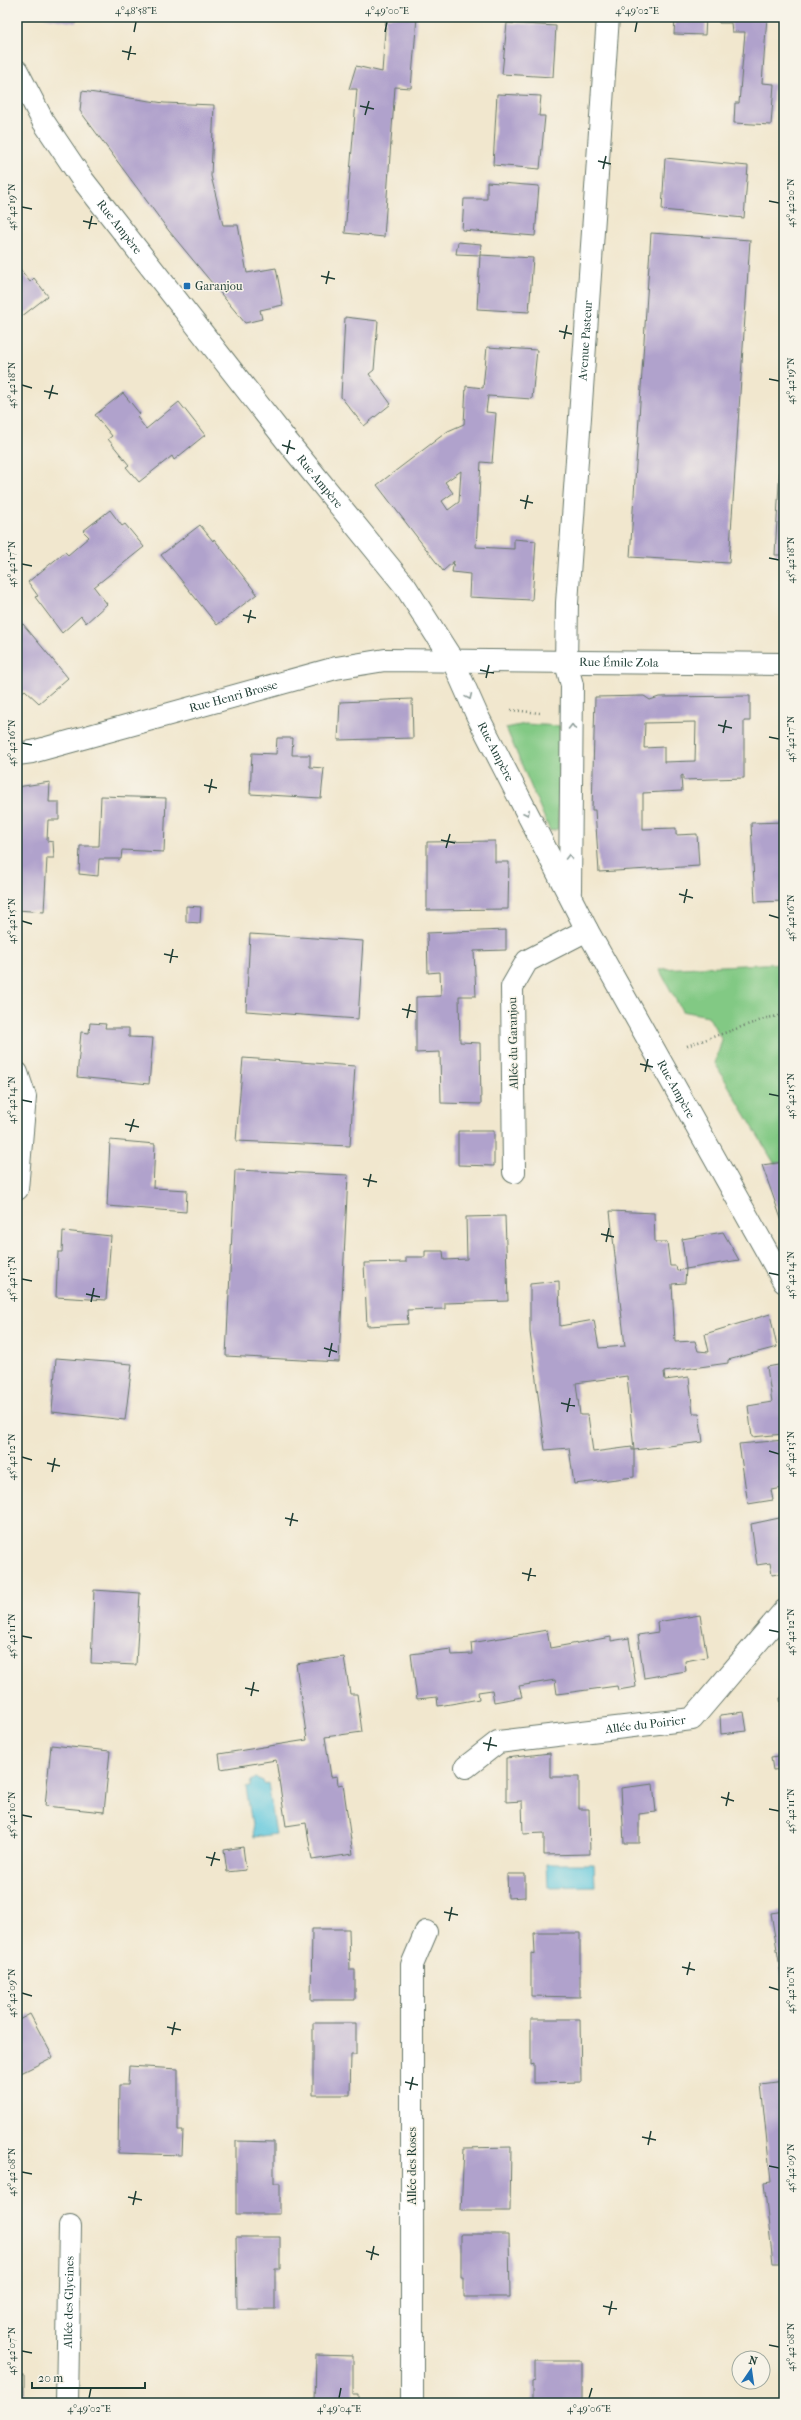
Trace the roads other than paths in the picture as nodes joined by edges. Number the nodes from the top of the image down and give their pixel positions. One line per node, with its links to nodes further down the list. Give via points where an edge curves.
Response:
1 (608, 17): 4 (street, Avenue Pasteur, via 567,595)
2 (17, 71): 3 (street, Rue Ampère, via 43,121 82,179 286,440 405,586)
3 (453, 661): 4 (street, Rue Émile Zola); 6 (street, Rue Henri Brosse, via 385,660 336,668); 7 (street, Rue Ampère, one-way to 7, via 477,715)
4 (566, 663): 5 (street, Rue Émile Zola); 7 (street, Rue Ampère, one-way to 4, via 572,685)
5 (784, 664)
6 (17, 754)
7 (570, 896): 8 (street, Rue Ampère)
8 (587, 930): 10 (street, Allée du Garanjou, via 527,961 512,988); 12 (street, Rue Ampère)
9 (17, 1073): 11 (street, via 25,1097)
10 (514, 1172)
11 (17, 1189)
12 (784, 1282)
13 (784, 1612): 14 (street, Allée du Poirier, via 692,1719 498,1742)
14 (466, 1767)
15 (426, 1932): 18 (street, Allée des Roses, via 412,1965)
16 (70, 2226): 17 (street, Allée des Glycines)
17 (67, 2403)
18 (412, 2403)

